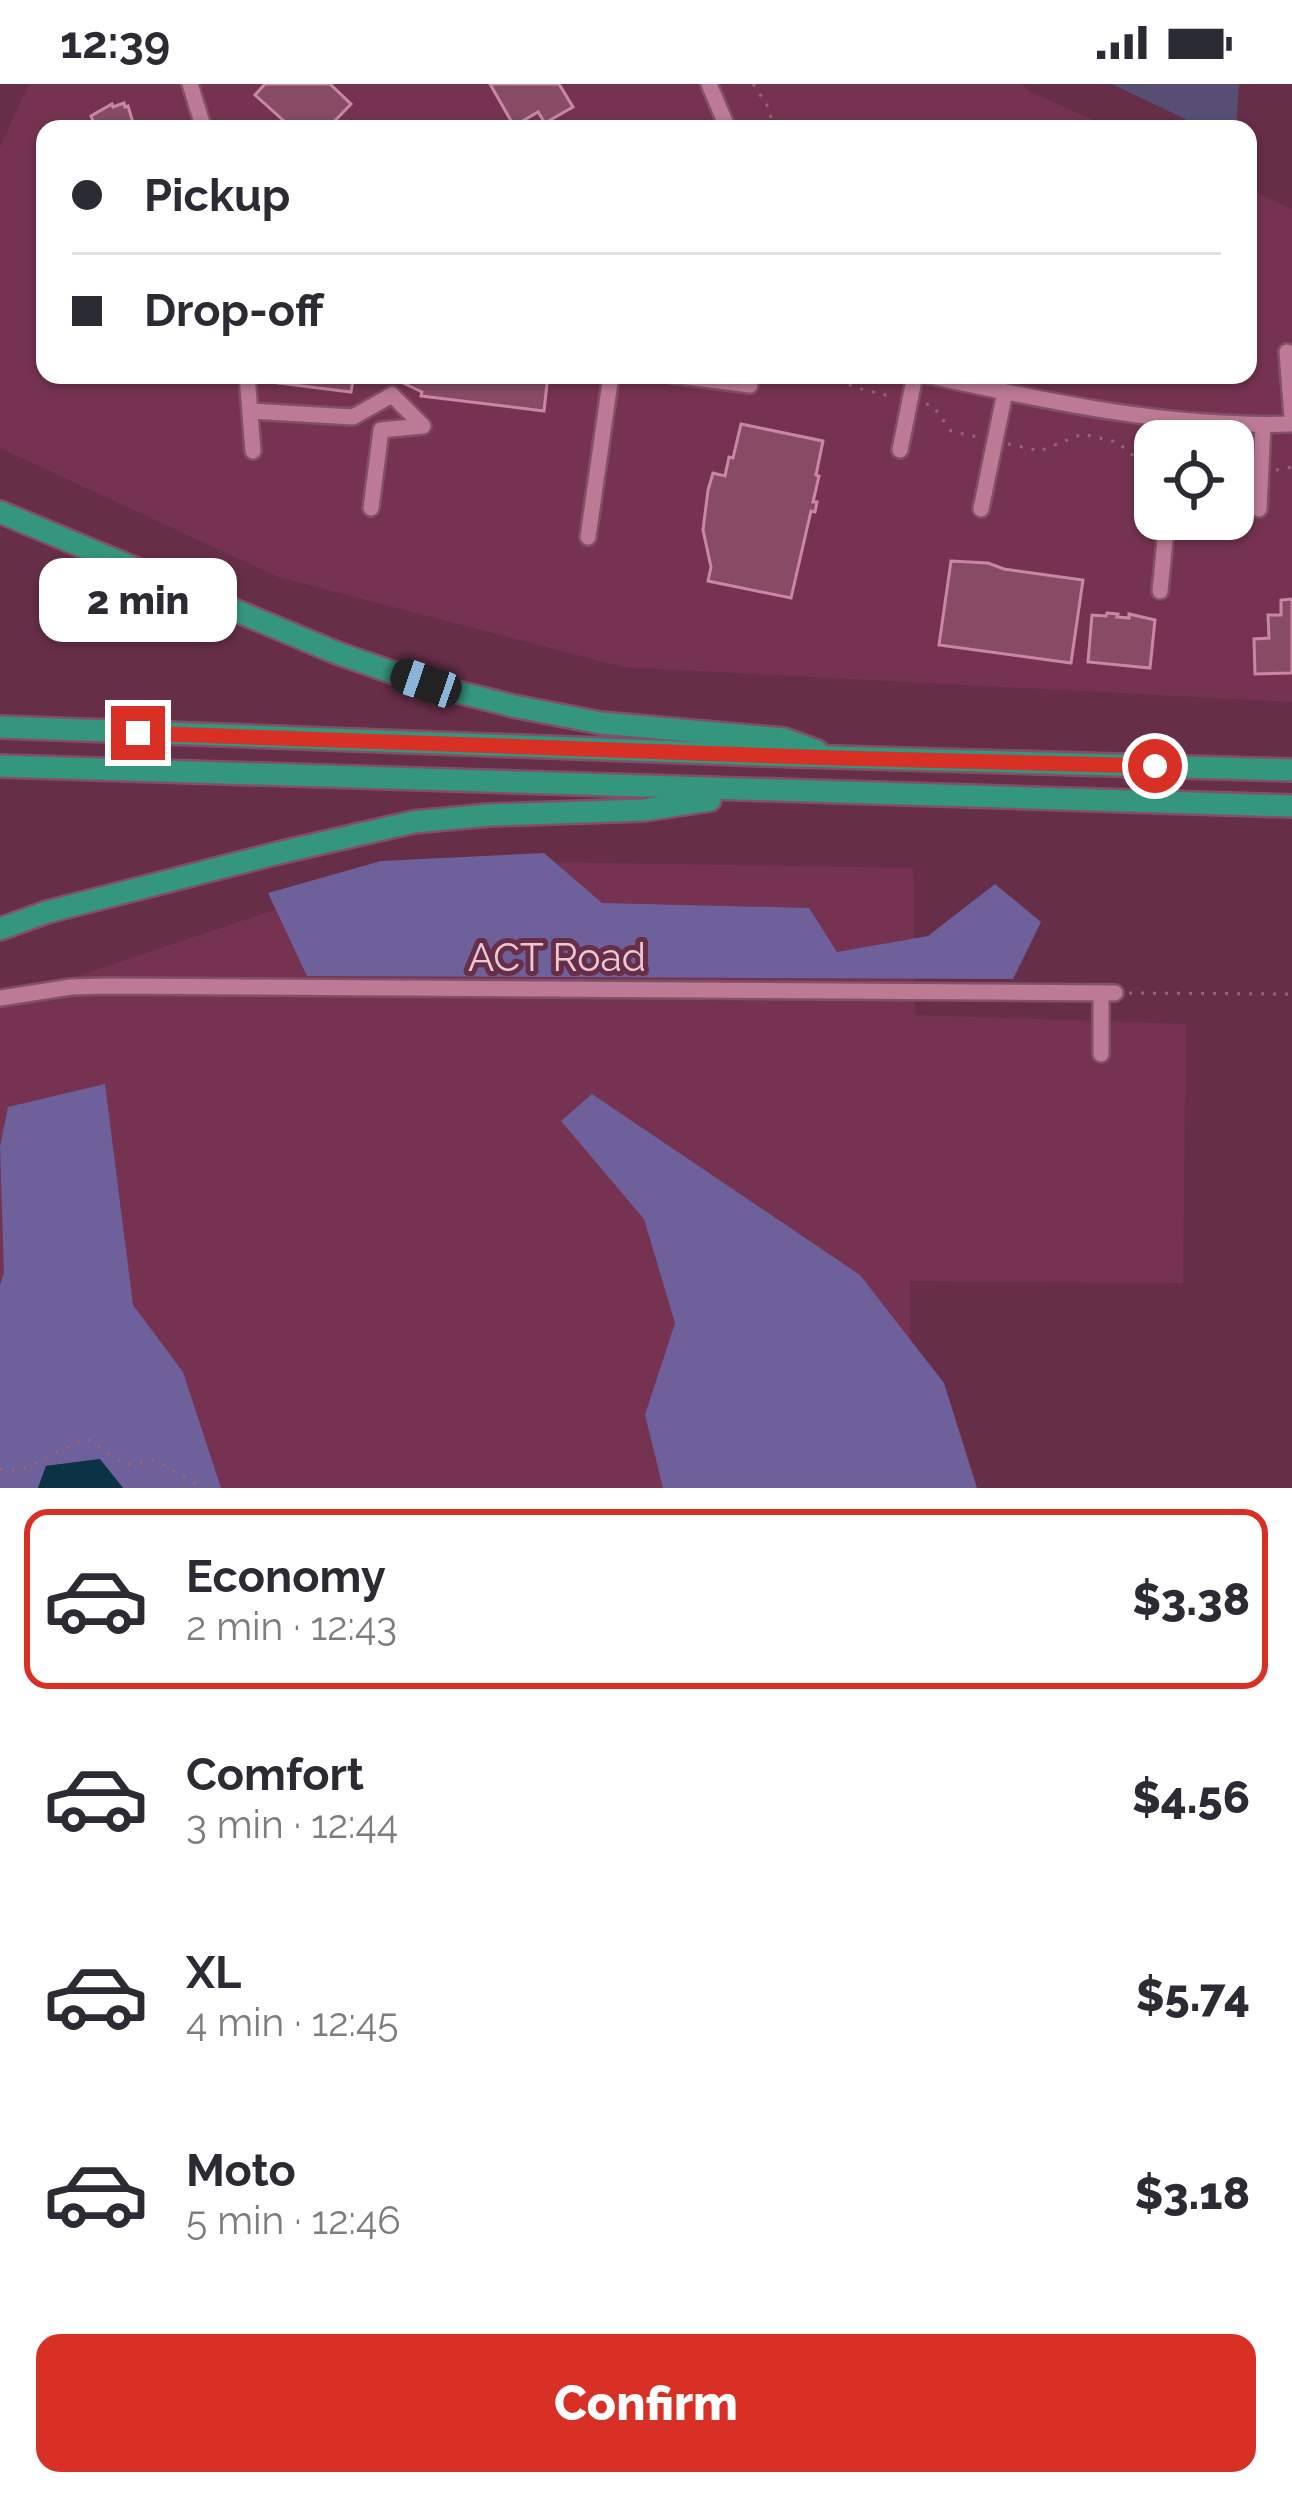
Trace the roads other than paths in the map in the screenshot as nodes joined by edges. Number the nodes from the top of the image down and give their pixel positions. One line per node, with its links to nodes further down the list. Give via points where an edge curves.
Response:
1 (190, 84): 3 (street)
2 (709, 84): 4 (street)
3 (201, 120)
4 (724, 120)
5 (1287, 352): 16 (street)
6 (248, 384): 13 (street)
7 (610, 384): 26 (street)
8 (742, 384): 11 (street)
9 (913, 384): 20 (street)
10 (980, 384): 12 (street)
11 (750, 385)
12 (1005, 392): 15 (street); 23 (street)
13 (250, 411): 14 (street); 21 (street)
14 (353, 417): 19 (street); 19 (street, via 392,395 423,426)
15 (1172, 420)
16 (1292, 421): 18 (street)
17 (1254, 424): 18 (street)
18 (1263, 424): 24 (street)
19 (381, 430): 22 (street)
20 (901, 450)
21 (253, 451)
22 (371, 508)
23 (981, 509)
24 (1259, 509)
25 (0, 512): 30 (highway, via 426,683 601,722 784,739)
26 (588, 537)
27 (1165, 540): 28 (street)
28 (1160, 591)
29 (0, 727): 30 (highway)
30 (835, 758): 32 (highway)
31 (0, 766): 33 (highway)
32 (1292, 770)
33 (763, 792): 34 (highway); 35 (highway, via 644,810 413,822)
34 (1292, 806)
35 (0, 928)
36 (0, 998): 37 (street, ACT Road, via 107,986 1108,993)
37 (1101, 1054)

